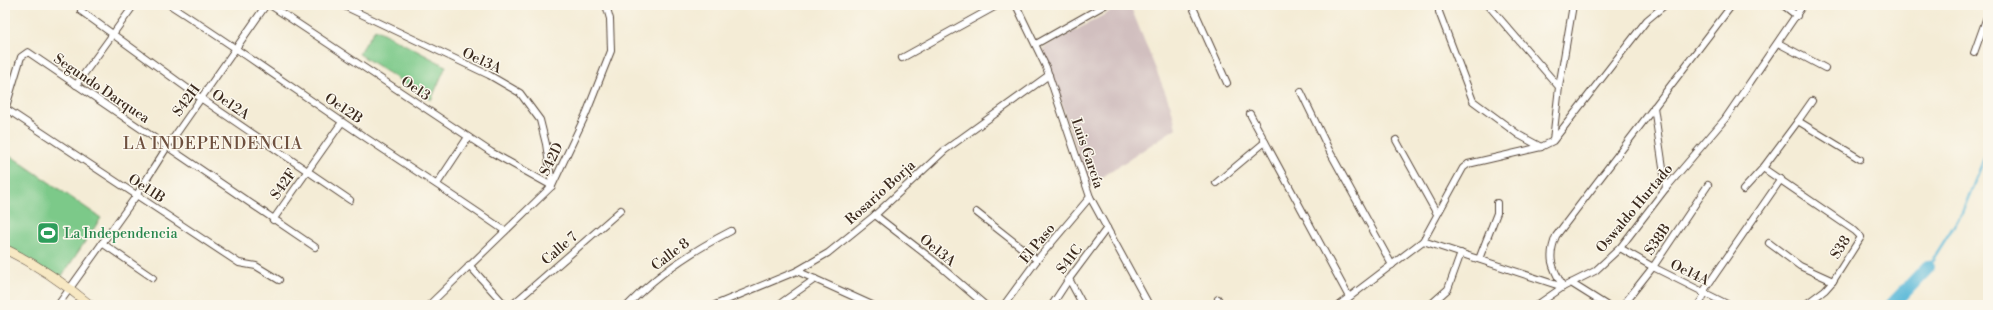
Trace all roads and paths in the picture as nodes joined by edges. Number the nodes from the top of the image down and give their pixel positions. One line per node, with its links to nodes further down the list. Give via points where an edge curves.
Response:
1 (134, 5): 21 (street)
2 (170, 5): 24 (street, Oe12B)
3 (266, 5): 24 (street, S42H)
4 (270, 5): 40 (street, Oe13)
5 (342, 5): 53 (street, Oe13A, via 520,92 540,120)
6 (606, 5): 53 (street, S42D, via 610,19 611,51 586,114)
7 (998, 5): 26 (street)
8 (1016, 5): 23 (street, Luis García)
9 (1104, 5): 23 (street)
10 (1192, 5): 29 (street)
11 (1439, 5): 45 (street, via 1439,12 1473,101 1519,135)
12 (1488, 5): 31 (street)
13 (1573, 5): 31 (street)
14 (1665, 5): 42 (street, via 1647,20)
15 (1732, 5): 35 (street)
16 (1783, 5): 20 (street)
17 (1803, 5): 20 (street, Oswaldo Hurtado)
18 (81, 11): 21 (street, Oe12A)
19 (1988, 14): 25 (street)
20 (1797, 16): 22 (street, Oswaldo Hurtado)
21 (114, 34): 30 (street); 33 (street, Oe12A)
22 (1778, 43): 27 (street); 54 (street, Oswaldo Hurtado, via 1725,119)
23 (1036, 44): 28 (street, Luis García)
24 (237, 48): 33 (street, S42H); 39 (street, Oe12B)
25 (1974, 53)
26 (902, 58)
27 (1825, 68)
28 (1049, 75): 57 (street, Luis García); 63 (street, Rosario Borja, via 945,150)
29 (1227, 83)
30 (76, 85): 36 (street, Segundo Darquea, via 26,52 21,57); 44 (street, Segundo Darquea)
31 (1559, 87): 42 (street)
32 (1301, 92): 78 (street, via 1330,152)
33 (202, 99): 44 (street, S42H); 48 (street, Oe12A)
34 (1812, 101): 38 (street)
35 (1654, 107): 54 (street); 87 (street, via 1556,236 1550,255)
36 (5, 109): 56 (street, Oe11B)
37 (1250, 114): 43 (street)
38 (1798, 121): 46 (street); 47 (street)
39 (342, 122): 48 (street, S42F); 51 (street, Oe12B)
40 (468, 137): 51 (street); 53 (street, Oe13)
41 (1396, 140): 62 (street)
42 (1553, 141): 45 (street)
43 (1265, 142): 50 (street); 90 (street)
44 (167, 147): 56 (street, S42H); 64 (street, Segundo Darquea)
45 (1541, 147): 62 (street, via 1468,164 1463,168)
46 (1860, 159)
47 (1763, 168): 49 (street, S38); 55 (street)
48 (307, 171): 58 (street, Oe12A); 64 (street, S42F)
49 (1781, 179): 85 (street, S38, via 1860,236); 89 (street)
50 (1216, 183)
51 (437, 184): 66 (street, Oe12B)
52 (1708, 185): 79 (street, S38B)
53 (552, 186): 66 (street, S42D)
54 (1666, 188): 72 (street, Oswaldo Hurtado)
55 (1743, 190)
56 (136, 196): 70 (street, S42H); 84 (street, Oe11B, via 239,263 256,266)
57 (1090, 197): 65 (street, Luis García); 76 (street, El Paso)
58 (350, 200)
59 (1498, 204): 75 (street)
60 (621, 210): 96 (street, Calle 7)
61 (976, 212): 76 (street)
62 (1437, 214): 68 (street)
63 (875, 215): 80 (street, Rosario Borja, via 828,253); 101 (street, Oe13A)
64 (273, 220): 71 (street, Segundo Darquea)
65 (1108, 228): 82 (street, S41C); 105 (street, Luis García)
66 (504, 231): 77 (street, S42D)
67 (731, 231): 97 (street, Calle 8, via 700,247 658,278)
68 (1423, 241): 74 (street); 78 (street)
69 (1769, 243): 85 (street, via 1800,266)
70 (102, 244): 81 (street); 88 (street, S42H)
71 (315, 247)
72 (1620, 248): 79 (street, Oe14A); 86 (street, Oswaldo Hurtado, via 1595,271)
73 (5, 249): 88 (street)
74 (1461, 253): 75 (street); 106 (street, via 1448,289)
75 (1479, 259): 87 (street)
76 (1037, 260): 102 (street, El Paso)
77 (469, 265): 94 (street, S42D); 95 (street)
78 (1392, 265): 90 (street)
79 (1653, 267): 89 (street, Oe14A); 109 (street, S38B)
80 (797, 271): 83 (street); 98 (street, Rosario Borja)
81 (153, 278)
82 (1069, 278): 103 (street, S41C); 104 (street)
83 (815, 279): 99 (street); 100 (street)
84 (279, 280)
85 (1832, 281): 112 (street, S38, via 1825,290)
86 (1571, 283): 87 (street, Oswaldo Hurtado); 108 (street)
87 (1563, 287): 107 (street, Oswaldo Hurtado)
88 (70, 288): 92 (street, S42H); 93 (street)
89 (1704, 292): 110 (street); 111 (street, Oe14A)
90 (1349, 297): 91 (street)
91 (1341, 304)
92 (58, 305)
93 (90, 305)
94 (429, 305)
95 (505, 305)
96 (512, 305)
97 (628, 305)
98 (715, 305)
99 (778, 305)
100 (872, 305)
101 (985, 305)
102 (1004, 305)
103 (1052, 305)
104 (1083, 305)
105 (1148, 305)
106 (1430, 305)
107 (1537, 305)
108 (1606, 305)
109 (1623, 305)
110 (1698, 305)
111 (1729, 305)
112 (1805, 305)

